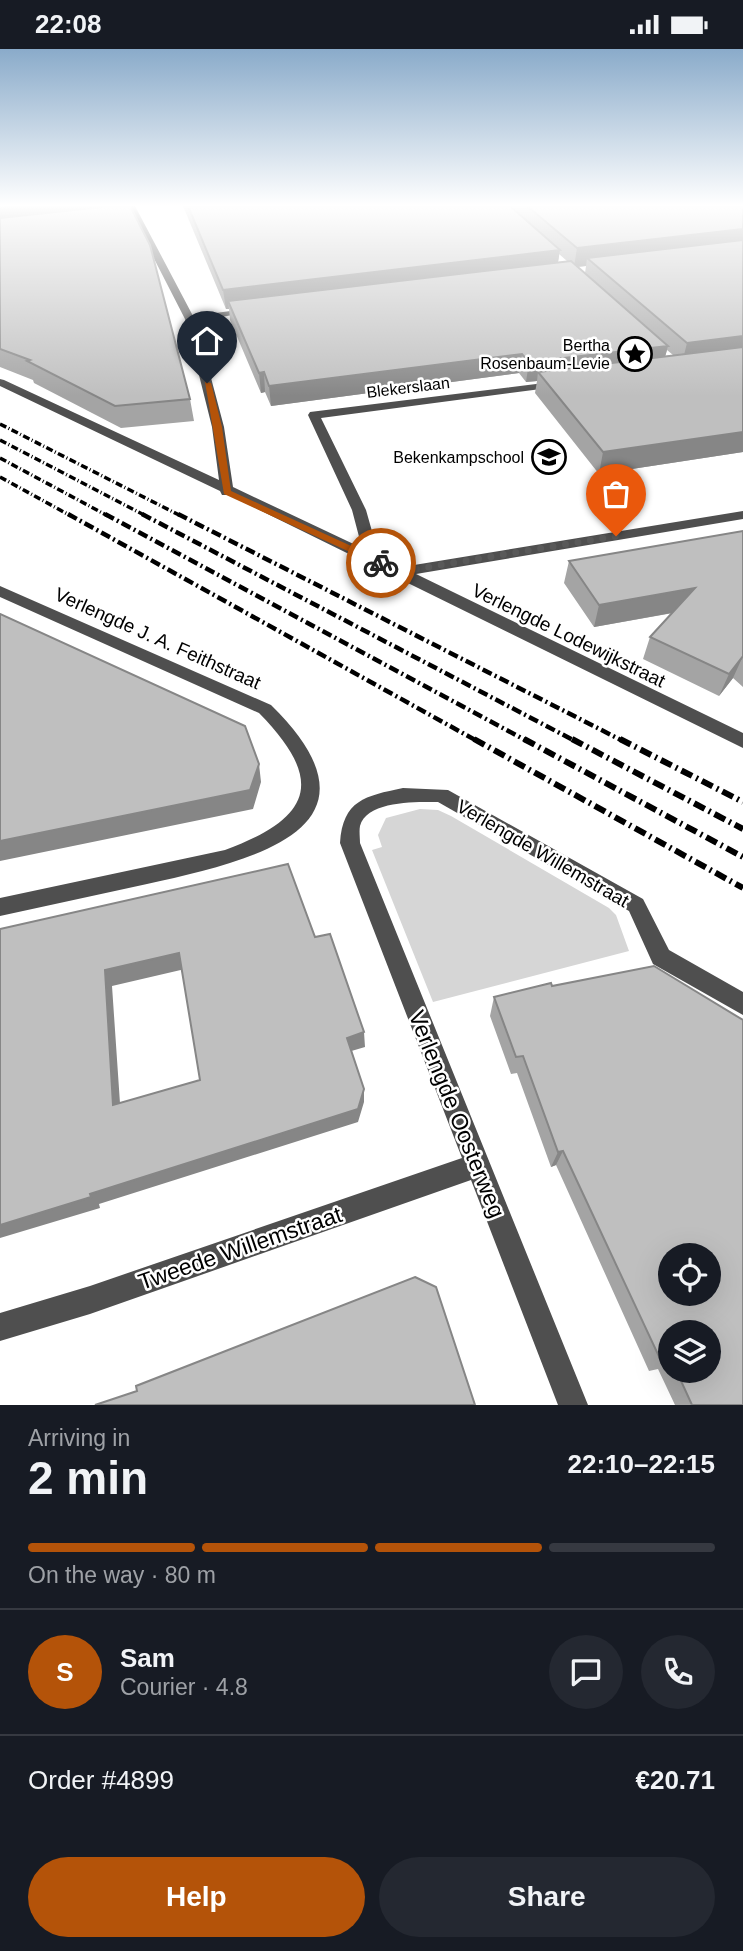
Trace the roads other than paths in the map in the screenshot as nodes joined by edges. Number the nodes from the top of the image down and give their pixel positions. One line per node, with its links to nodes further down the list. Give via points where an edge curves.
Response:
1 (164, 269): 3 (street)
2 (271, 309): 3 (street)
3 (190, 319): 6 (street, via 218,427)
4 (0, 382): 6 (street, Verlengde Lodewijkstraat)
5 (570, 383): 8 (street, Blekerslaan, via 314,415 359,510)
6 (227, 492): 8 (street, Verlengde Lodewijkstraat)
7 (743, 515): 9 (street)
8 (372, 558): 9 (street, Verlengde Lodewijkstraat)
9 (398, 572): 11 (street, Verlengde Lodewijkstraat)
10 (0, 590): 13 (street, Verlengde J. A. Feithstraat, via 265,709 304,751 313,774 304,811 258,849)
11 (743, 741)
12 (351, 822): 14 (street, Verlengde Willemstraat, via 380,800 441,795 636,905 661,957); 15 (street, Verlengde Oosterweg, via 350,843)
13 (0, 907)
14 (743, 1004)
15 (478, 1165): 16 (street, Tweede Willemstraat); 17 (street, Verlengde Oosterweg)
16 (0, 1327)
17 (573, 1405)

